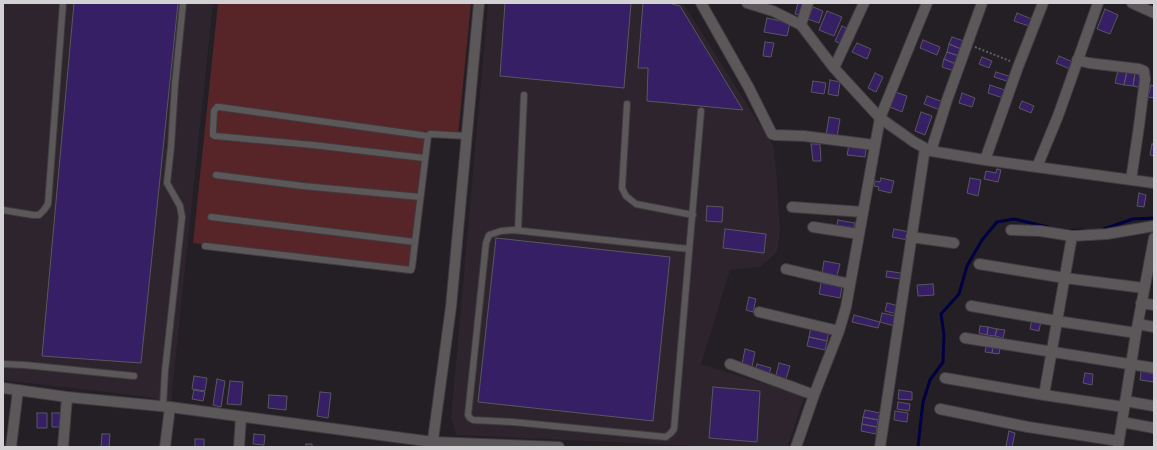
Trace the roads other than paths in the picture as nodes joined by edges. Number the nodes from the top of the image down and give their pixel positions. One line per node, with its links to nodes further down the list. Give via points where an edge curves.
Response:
1 (63, 3): 33 (lane, via 48,204 39,214 33,215)
2 (183, 3): 78 (lane, via 167,183 180,206 182,217 165,371)
3 (480, 3): 22 (street)
4 (701, 3): 23 (street, via 772,134)
5 (808, 3): 14 (street)
6 (864, 3): 16 (street)
7 (927, 3): 20 (street)
8 (982, 3): 24 (street)
9 (1042, 3): 26 (street)
10 (1098, 3): 15 (street)
11 (753, 4): 14 (street)
12 (1136, 4): 13 (street)
13 (1154, 13)
14 (801, 25): 16 (street)
15 (1077, 60): 27 (street); 29 (street, via 1144,71)
16 (834, 68): 20 (street)
17 (524, 95): 39 (lane)
18 (627, 104): 35 (lane, via 622,188 626,196 636,204)
19 (701, 111): 35 (lane)
20 (880, 118): 23 (street); 24 (street)
21 (428, 136): 22 (lane); 25 (lane); 25 (lane, via 219,107 214,111 215,136)
22 (467, 136): 83 (street, via 451,307)
23 (874, 145): 34 (street)
24 (928, 149): 26 (street); 43 (street)
25 (424, 158): 31 (lane)
26 (985, 160): 27 (street)
27 (1037, 167): 29 (street)
28 (216, 175): 31 (lane)
29 (1131, 180): 30 (street)
30 (1154, 183)
31 (420, 197): 45 (lane)
32 (792, 207): 34 (street)
33 (3, 210)
34 (863, 212): 41 (street)
35 (692, 215): 48 (lane)
36 (211, 217): 45 (lane)
37 (1154, 226): 42 (street, via 1106,234)
38 (813, 227): 41 (street)
39 (518, 230): 48 (lane); 48 (lane, via 489,235 486,243 468,415 473,420 666,437 674,429)
40 (1011, 230): 42 (street)
41 (859, 234): 53 (street)
42 (1072, 236): 52 (street)
43 (911, 237): 46 (street); 91 (street)
44 (1154, 238): 50 (street)
45 (415, 242): 47 (lane, via 411,270)
46 (954, 243)
47 (205, 246)
48 (689, 249)
49 (979, 264): 52 (street)
50 (1152, 265): 54 (street)
51 (786, 269): 53 (street)
52 (1065, 278): 54 (street); 59 (street)
53 (850, 284): 62 (street)
54 (1144, 288): 55 (street)
55 (1141, 303): 56 (street); 61 (street)
56 (1154, 305)
57 (971, 306): 59 (street)
58 (759, 312): 62 (street)
59 (1057, 321): 61 (street); 64 (street)
60 (1154, 327): 61 (street)
61 (1137, 328): 67 (street)
62 (839, 331): 73 (street)
63 (965, 338): 64 (street)
64 (1051, 352): 67 (street); 74 (street)
65 (3, 364): 69 (lane)
66 (730, 364): 73 (street)
67 (1131, 364): 68 (street); 76 (street)
68 (1154, 368)
69 (134, 376)
70 (945, 378): 74 (street)
71 (3, 388): 72 (street)
72 (18, 390): 75 (street); 85 (street)
73 (814, 395): 90 (street)
74 (1044, 395): 76 (street)
75 (67, 397): 78 (street); 86 (street)
76 (1125, 404): 77 (street); 81 (street)
77 (1154, 406)
78 (167, 407): 80 (street); 87 (street)
79 (940, 409): 84 (street)
80 (241, 417): 83 (street); 88 (street)
81 (1122, 422): 82 (street); 84 (street)
82 (1154, 428)
83 (433, 444): 89 (street)
84 (1118, 444)
85 (11, 447)
86 (63, 447)
87 (165, 447)
88 (239, 447)
89 (559, 447)
90 (796, 447)
91 (880, 447)

